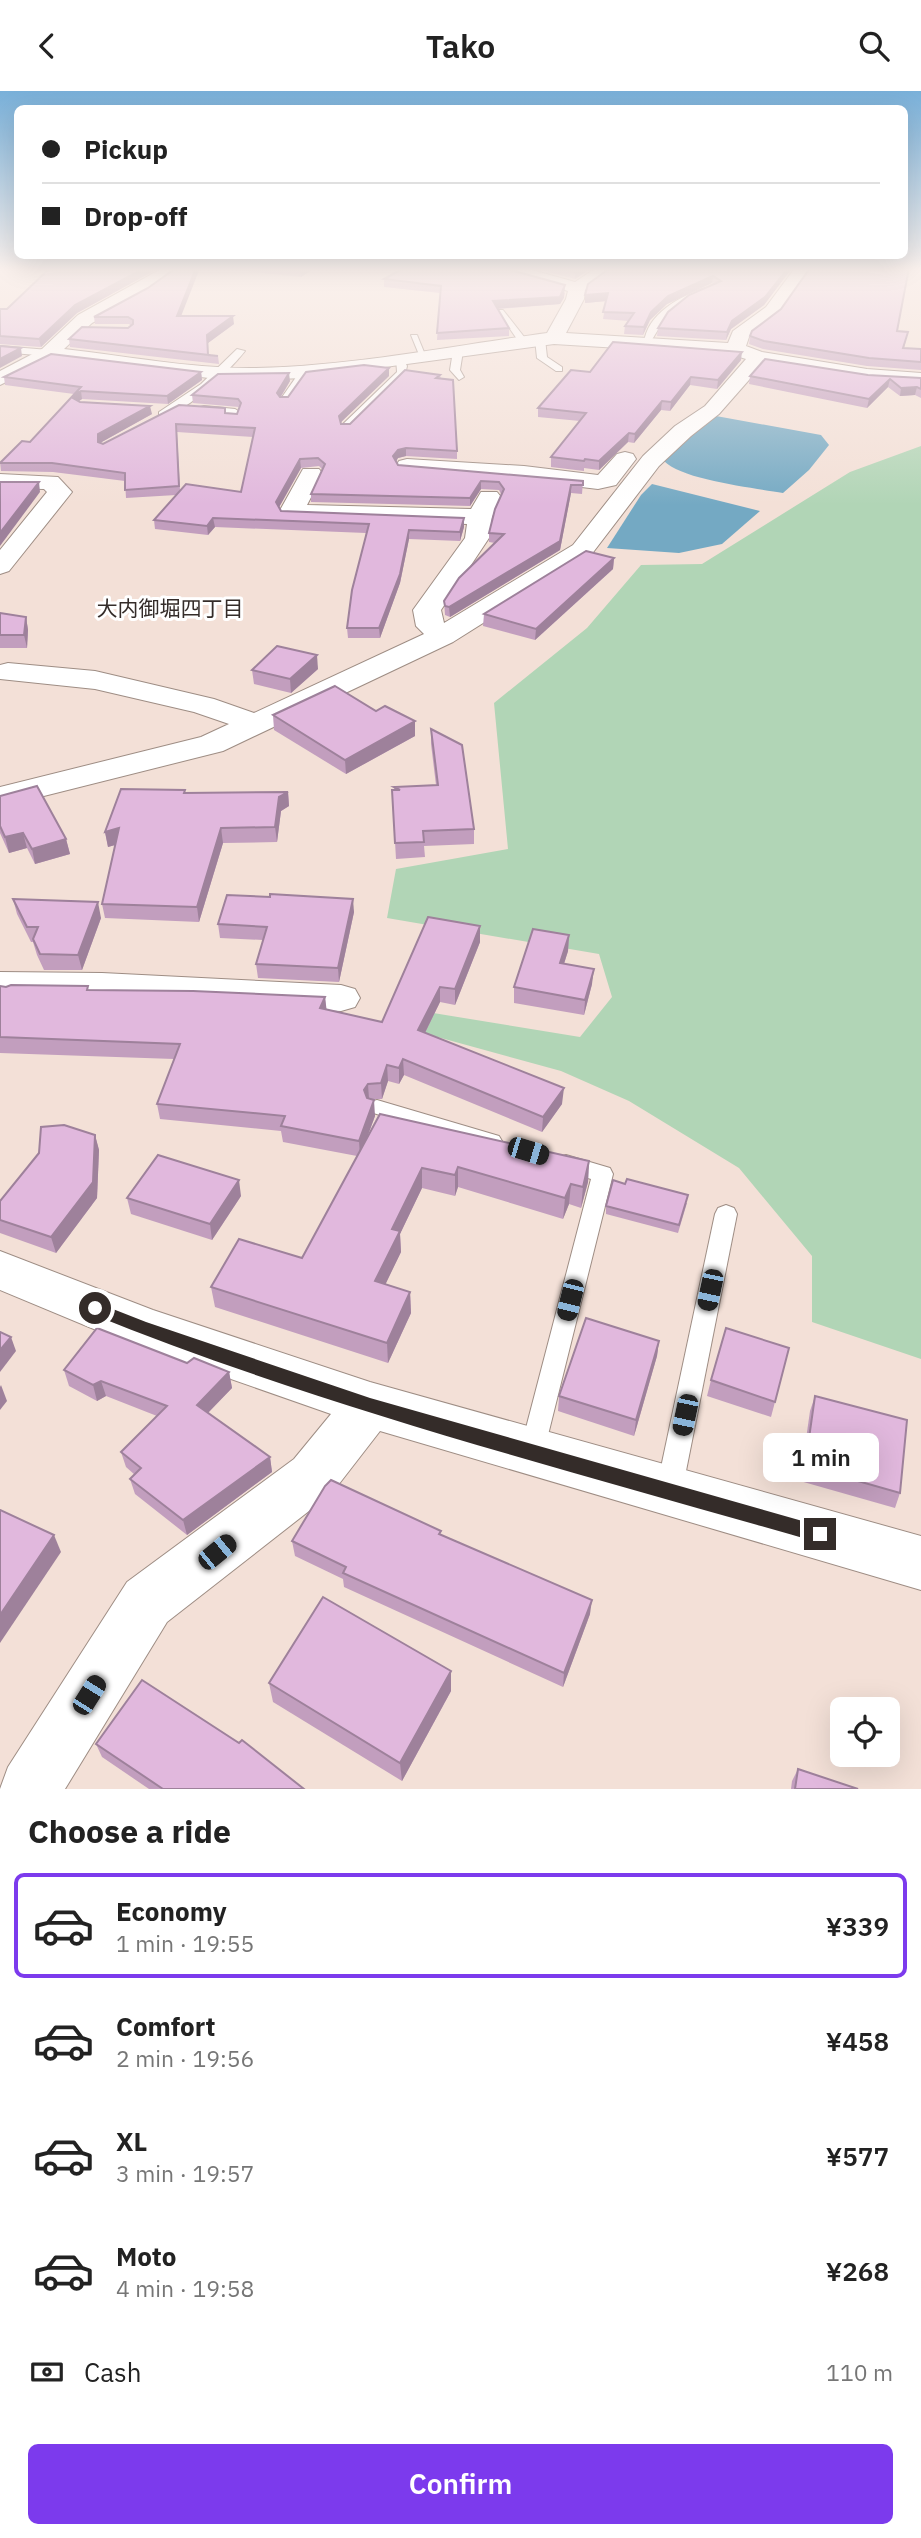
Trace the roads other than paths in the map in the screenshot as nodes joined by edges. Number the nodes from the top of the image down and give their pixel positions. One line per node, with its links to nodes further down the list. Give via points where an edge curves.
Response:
1 (57, 347): 11 (street)
2 (419, 347): 13 (lane)
3 (483, 347): 10 (street)
4 (540, 347): 15 (lane, via 542,358)
5 (699, 347): 12 (street)
6 (745, 347): 12 (street)
7 (0, 349): 11 (lane)
8 (859, 350): 18 (street)
9 (240, 351): 17 (lane)
10 (458, 351): 13 (street); 19 (lane, via 455,370)
11 (49, 353): 17 (street); 20 (street)
12 (747, 353): 18 (street); 35 (street, via 712,409 651,461 582,550)
13 (423, 355): 14 (street)
14 (399, 359): 16 (street); 27 (lane, via 402,373)
15 (559, 369)
16 (304, 372): 17 (street); 22 (lane, via 287,396)
17 (217, 373): 24 (lane)
18 (867, 375): 21 (street)
19 (459, 377)
20 (0, 379)
21 (921, 379)
22 (271, 393)
23 (148, 408): 24 (lane)
24 (175, 408): 25 (lane); 26 (lane, via 235,412)
25 (158, 417)
26 (232, 418)
27 (345, 428)
28 (625, 459): 30 (street, via 608,480 598,482)
29 (407, 465): 30 (street)
30 (511, 470): 33 (street)
31 (311, 474): 33 (street, via 291,512)
32 (0, 481): 34 (street, via 50,482 60,492)
33 (480, 517): 35 (street, via 477,538 427,610 430,626)
34 (0, 566)
35 (443, 636): 37 (street)
36 (8, 672): 37 (street, via 96,680 202,705)
37 (257, 724): 38 (street, via 212,744)
38 (0, 797)
39 (0, 985): 40 (street)
40 (341, 998)
41 (377, 1107): 42 (lane)
42 (510, 1146)
43 (550, 1158): 47 (lane, via 603,1174)
44 (726, 1214): 48 (lane)
45 (0, 1270): 46 (street, via 142,1328)
46 (370, 1405): 47 (street); 50 (street, via 313,1476 147,1602)
47 (532, 1451): 48 (street)
48 (669, 1491): 49 (street)
49 (921, 1563)
50 (30, 1789)

